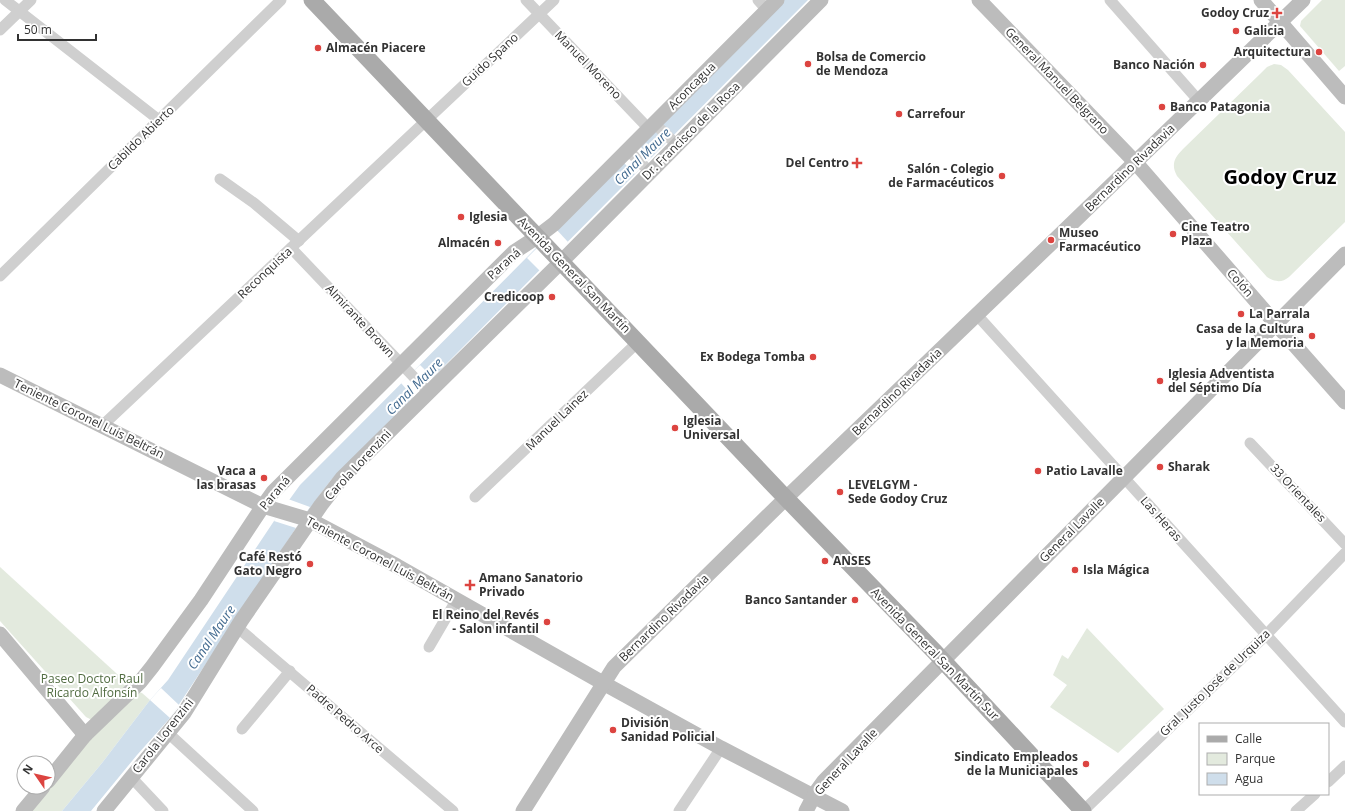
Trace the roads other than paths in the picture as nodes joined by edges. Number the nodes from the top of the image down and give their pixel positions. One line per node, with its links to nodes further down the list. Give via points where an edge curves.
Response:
1 (5, 0): 13 (street)
2 (31, 0): 13 (street)
3 (281, 0): 19 (street, Cabildo Abierto)
4 (312, 0): 20 (main road, Avenida General San Martín)
5 (526, 0): 14 (street, Manuel Moreno)
6 (554, 0): 14 (street, Guido Spano)
7 (821, 0): 22 (street, Dr. Francisco de la Rosa)
8 (1110, 0): 18 (street)
9 (1261, 0): 15 (street)
10 (1303, 0): 15 (street, Bernardino Rivadavia)
11 (767, 3): 21 (street, Aconcagua)
12 (987, 3): 24 (street, General Manuel Belgrano)
13 (19, 11): 16 (street); 19 (street)
14 (539, 14): 20 (street, Guido Spano); 21 (street, Manuel Moreno)
15 (1280, 21): 17 (street); 18 (street, Bernardino Rivadavia)
16 (0, 30)
17 (1345, 97)
18 (1199, 101): 24 (street, Bernardino Rivadavia)
19 (159, 120): 31 (street, Cabildo Abierto)
20 (427, 120): 27 (main road, Avenida General San Martín); 28 (street, Reconquista)
21 (654, 127): 22 (street, Manuel Moreno); 23 (street, Aconcagua)
22 (673, 142): 25 (street, Dr. Francisco de la Rosa)
23 (630, 151): 25 (street); 27 (street, Aconcagua)
24 (1136, 163): 32 (street, Bernardino Rivadavia); 33 (street, Colón)
25 (647, 169): 30 (street, Dr. Francisco de la Rosa)
26 (220, 179): 28 (street, Almirante Brown, via 254,202)
27 (540, 240): 30 (main road, Avenida General San Martín); 35 (street, Paraná, via 514,252)
28 (295, 245): 35 (street, Almirante Brown); 39 (street, Reconquista)
29 (1345, 254): 33 (street, General Lavalle)
30 (558, 258): 34 (main road, Avenida General San Martín); 37 (street, Carola Lorenzini)
31 (0, 276)
32 (978, 315): 41 (street, Las Heras); 43 (street, Bernardino Rivadavia)
33 (1276, 324): 38 (street, Colón); 41 (street, General Lavalle)
34 (638, 342): 42 (street, Manuel Lainez); 43 (main road, Avenida General San Martín)
35 (406, 369): 37 (street, Almirante Brown); 44 (street, Paraná, via 273,492)
36 (0, 375): 39 (street, Teniente Coronel Luis Beltrán)
37 (426, 390): 45 (street, Carola Lorenzini, via 342,478)
38 (1345, 402)
39 (103, 425): 44 (street, Teniente Coronel Luis Beltrán)
40 (1250, 442): 46 (street, 33 Orientales)
41 (1124, 478): 51 (street, Las Heras); 53 (street, General Lavalle)
42 (476, 497)
43 (786, 498): 53 (main road, Avenida General San Martín Sur); 55 (street, Bernardino Rivadavia, via 614,667)
44 (263, 506): 45 (street, Teniente Coronel Luis Beltrán); 59 (street, Paraná, via 201,600 152,667)
45 (307, 519): 48 (street, Teniente Coronel Luis Beltrán); 49 (street, Carola Lorenzini)
46 (1345, 544)
47 (1345, 553): 51 (street, Gral. Justo José de Urquiza)
48 (457, 599): 52 (street); 55 (street, Teniente Coronel Luis Beltrán)
49 (238, 628): 54 (street, Padre Pedro Arce); 58 (street, Carola Lorenzini, via 184,713)
50 (0, 634): 59 (street)
51 (1266, 635): 56 (street, Las Heras); 77 (street, Gral. Justo José de Urquiza)
52 (429, 647)
53 (943, 661): 67 (street, General Lavalle, via 824,781); 77 (main road, Avenida General San Martín Sur)
54 (290, 671): 57 (street); 72 (street, Padre Pedro Arce)
55 (602, 683): 60 (street, Teniente Coronel Luis Beltrán); 73 (street, Bernardino Rivadavia)
56 (1345, 722)
57 (242, 729)
58 (167, 732): 63 (street, Carola Lorenzini); 71 (street)
59 (85, 735): 62 (street, Paraná)
60 (720, 748): 67 (street, Teniente Coronel Luis Beltrán); 74 (street)
61 (1345, 766): 64 (street)
62 (56, 770)
63 (131, 777): 69 (street, Carola Lorenzini); 70 (street)
64 (1329, 781)
65 (36, 795): 68 (street)
66 (1314, 795): 78 (street)
67 (814, 796): 75 (street, General Lavalle); 76 (street, Teniente Coronel Luis Beltrán)
68 (23, 811)
69 (104, 811)
70 (163, 811)
71 (253, 811)
72 (453, 811)
73 (523, 811)
74 (679, 811)
75 (806, 811)
76 (842, 811)
77 (1083, 811)
78 (1296, 811)

